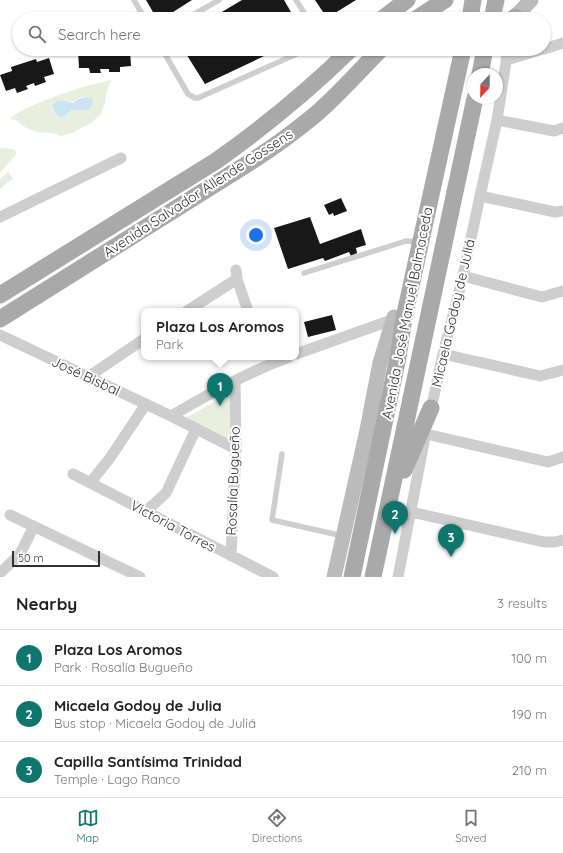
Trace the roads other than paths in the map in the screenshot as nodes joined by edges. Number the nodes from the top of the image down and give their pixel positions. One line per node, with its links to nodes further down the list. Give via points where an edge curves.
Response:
1 (134, 0): 10 (lane)
2 (219, 0): 11 (lane)
3 (296, 0): 12 (lane)
4 (395, 0): 13 (main road)
5 (407, 0): 14 (main road)
6 (445, 0): 15 (main road)
7 (473, 0): 16 (main road)
8 (496, 0): 17 (main road)
9 (531, 0): 18 (street)
10 (141, 12)
11 (198, 12)
12 (304, 12)
13 (384, 12)
14 (391, 12)
15 (427, 12)
16 (471, 12)
17 (493, 12)
18 (520, 12)
19 (563, 43): 20 (street)
20 (551, 47)
21 (166, 56): 22 (lane, via 188,94 198,98)
22 (292, 56)
23 (343, 56): 40 (main road, Avenida Salvador Allende Gossens, via 239,144)
24 (374, 56): 44 (main road, Avenida Salvador Allende Gossens, via 333,98 271,148)
25 (461, 56): 36 (main road, Avenida José Manuel Balmaceda)
26 (484, 56): 28 (main road)
27 (507, 56): 30 (street, Micaela Godoy de Juliá)
28 (482, 68)
29 (474, 104): 51 (main road, Avenida José Manuel Balmaceda)
30 (497, 120): 31 (street, via 554,131); 33 (street, Micaela Godoy de Juliá)
31 (563, 128)
32 (121, 158): 35 (street)
33 (480, 196): 34 (street, via 555,212); 38 (street, Micaela Godoy de Juliá)
34 (563, 211)
35 (0, 217)
36 (421, 242): 37 (lane, via 406,241); 43 (main road, Avenida José Manuel Balmaceda, via 414,273)
37 (304, 273)
38 (463, 276): 39 (street, via 542,296); 48 (street, Micaela Godoy de Juliá)
39 (563, 291)
40 (0, 296)
41 (192, 308): 42 (street, via 236,275)
42 (247, 308)
43 (399, 317): 47 (street); 51 (main road, via 413,323 416,332); 69 (street, via 380,363); 76 (main road, Avenida José Manuel Balmaceda, via 398,357)
44 (0, 320)
45 (0, 335): 52 (street, José Bisbal)
46 (141, 341): 52 (street)
47 (299, 353)
48 (443, 354): 50 (street, via 540,376); 55 (street, Micaela Godoy de Juliá)
49 (265, 361): 53 (street)
50 (563, 370)
51 (416, 375): 64 (main road, Avenida José Manuel Balmaceda)
52 (88, 376): 54 (street, José Bisbal)
53 (235, 381): 56 (street); 59 (street, Rosalía Bugueño)
54 (146, 404): 56 (street, José Bisbal); 63 (street)
55 (431, 408): 58 (street, Micaela Godoy de Juliá); 64 (main road, via 401,476)
56 (171, 416): 57 (street, José Bisbal)
57 (196, 429): 59 (street, José Bisbal); 65 (street, via 166,493)
58 (426, 434): 61 (street, via 548,462); 66 (street, Micaela Godoy de Juliá)
59 (236, 449): 71 (street, Rosalía Bugueño)
60 (282, 454): 69 (lane, via 272,520)
61 (563, 457)
62 (73, 474): 63 (street, Victoria Torres)
63 (90, 483): 65 (street, Victoria Torres)
64 (392, 488): 77 (main road, Avenida José Manuel Balmaceda)
65 (145, 512): 71 (street, Victoria Torres)
66 (411, 512): 70 (street, via 544,542); 78 (street, Micaela Godoy de Juliá)
67 (10, 515): 68 (street)
68 (34, 526): 72 (street, via 20,554); 73 (street)
69 (343, 536): 75 (street)
70 (563, 540)
71 (231, 556): 74 (street, Victoria Torres)
72 (0, 573)
73 (140, 577)
74 (273, 577)
75 (334, 577)
76 (352, 577)
77 (373, 577)
78 (398, 577)

